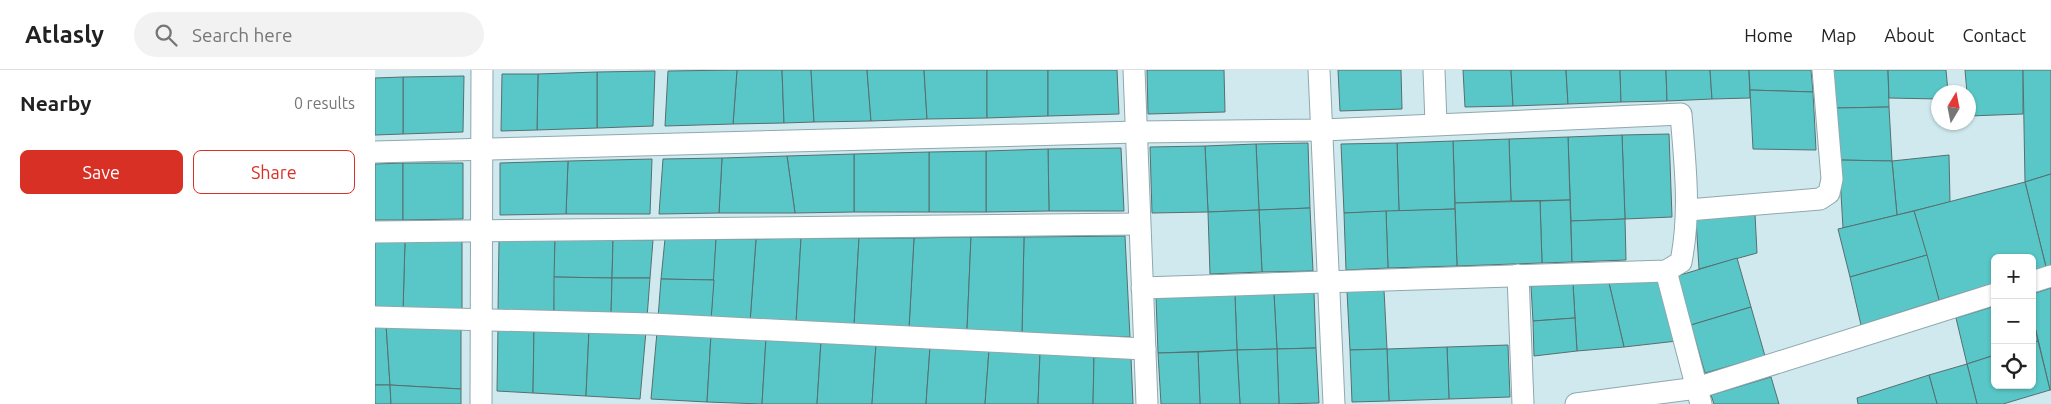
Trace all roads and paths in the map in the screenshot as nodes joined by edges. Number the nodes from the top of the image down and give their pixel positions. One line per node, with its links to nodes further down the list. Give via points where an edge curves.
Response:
1 (483, 70): 9 (street)
2 (1134, 70): 8 (street)
3 (1319, 70): 7 (street)
4 (1434, 70): 6 (street)
5 (1823, 70): 11 (street, via 1832,179 1829,193 1820,199)
6 (1436, 123): 7 (street); 11 (street, via 1681,114)
7 (1323, 130): 8 (street); 19 (street)
8 (1137, 132): 9 (street); 12 (street)
9 (482, 148): 10 (street); 13 (street)
10 (375, 152)
11 (1688, 210): 15 (street, via 1681,262)
12 (1139, 224): 13 (street); 20 (street)
13 (483, 230): 14 (street); 23 (street)
14 (375, 232)
15 (1666, 271): 16 (street); 25 (street)
16 (1518, 275): 19 (street); 29 (street)
17 (2051, 276): 18 (street)
18 (2036, 281)
19 (1329, 282): 20 (street); 28 (street)
20 (1142, 288): 24 (street)
21 (1991, 295): 25 (street)
22 (375, 317): 23 (street)
23 (483, 320): 24 (street, via 653,324); 26 (street)
24 (1145, 349): 27 (street)
25 (1699, 396): 30 (street)
26 (485, 404)
27 (1147, 404)
28 (1334, 404)
29 (1523, 404)
30 (1576, 404)

